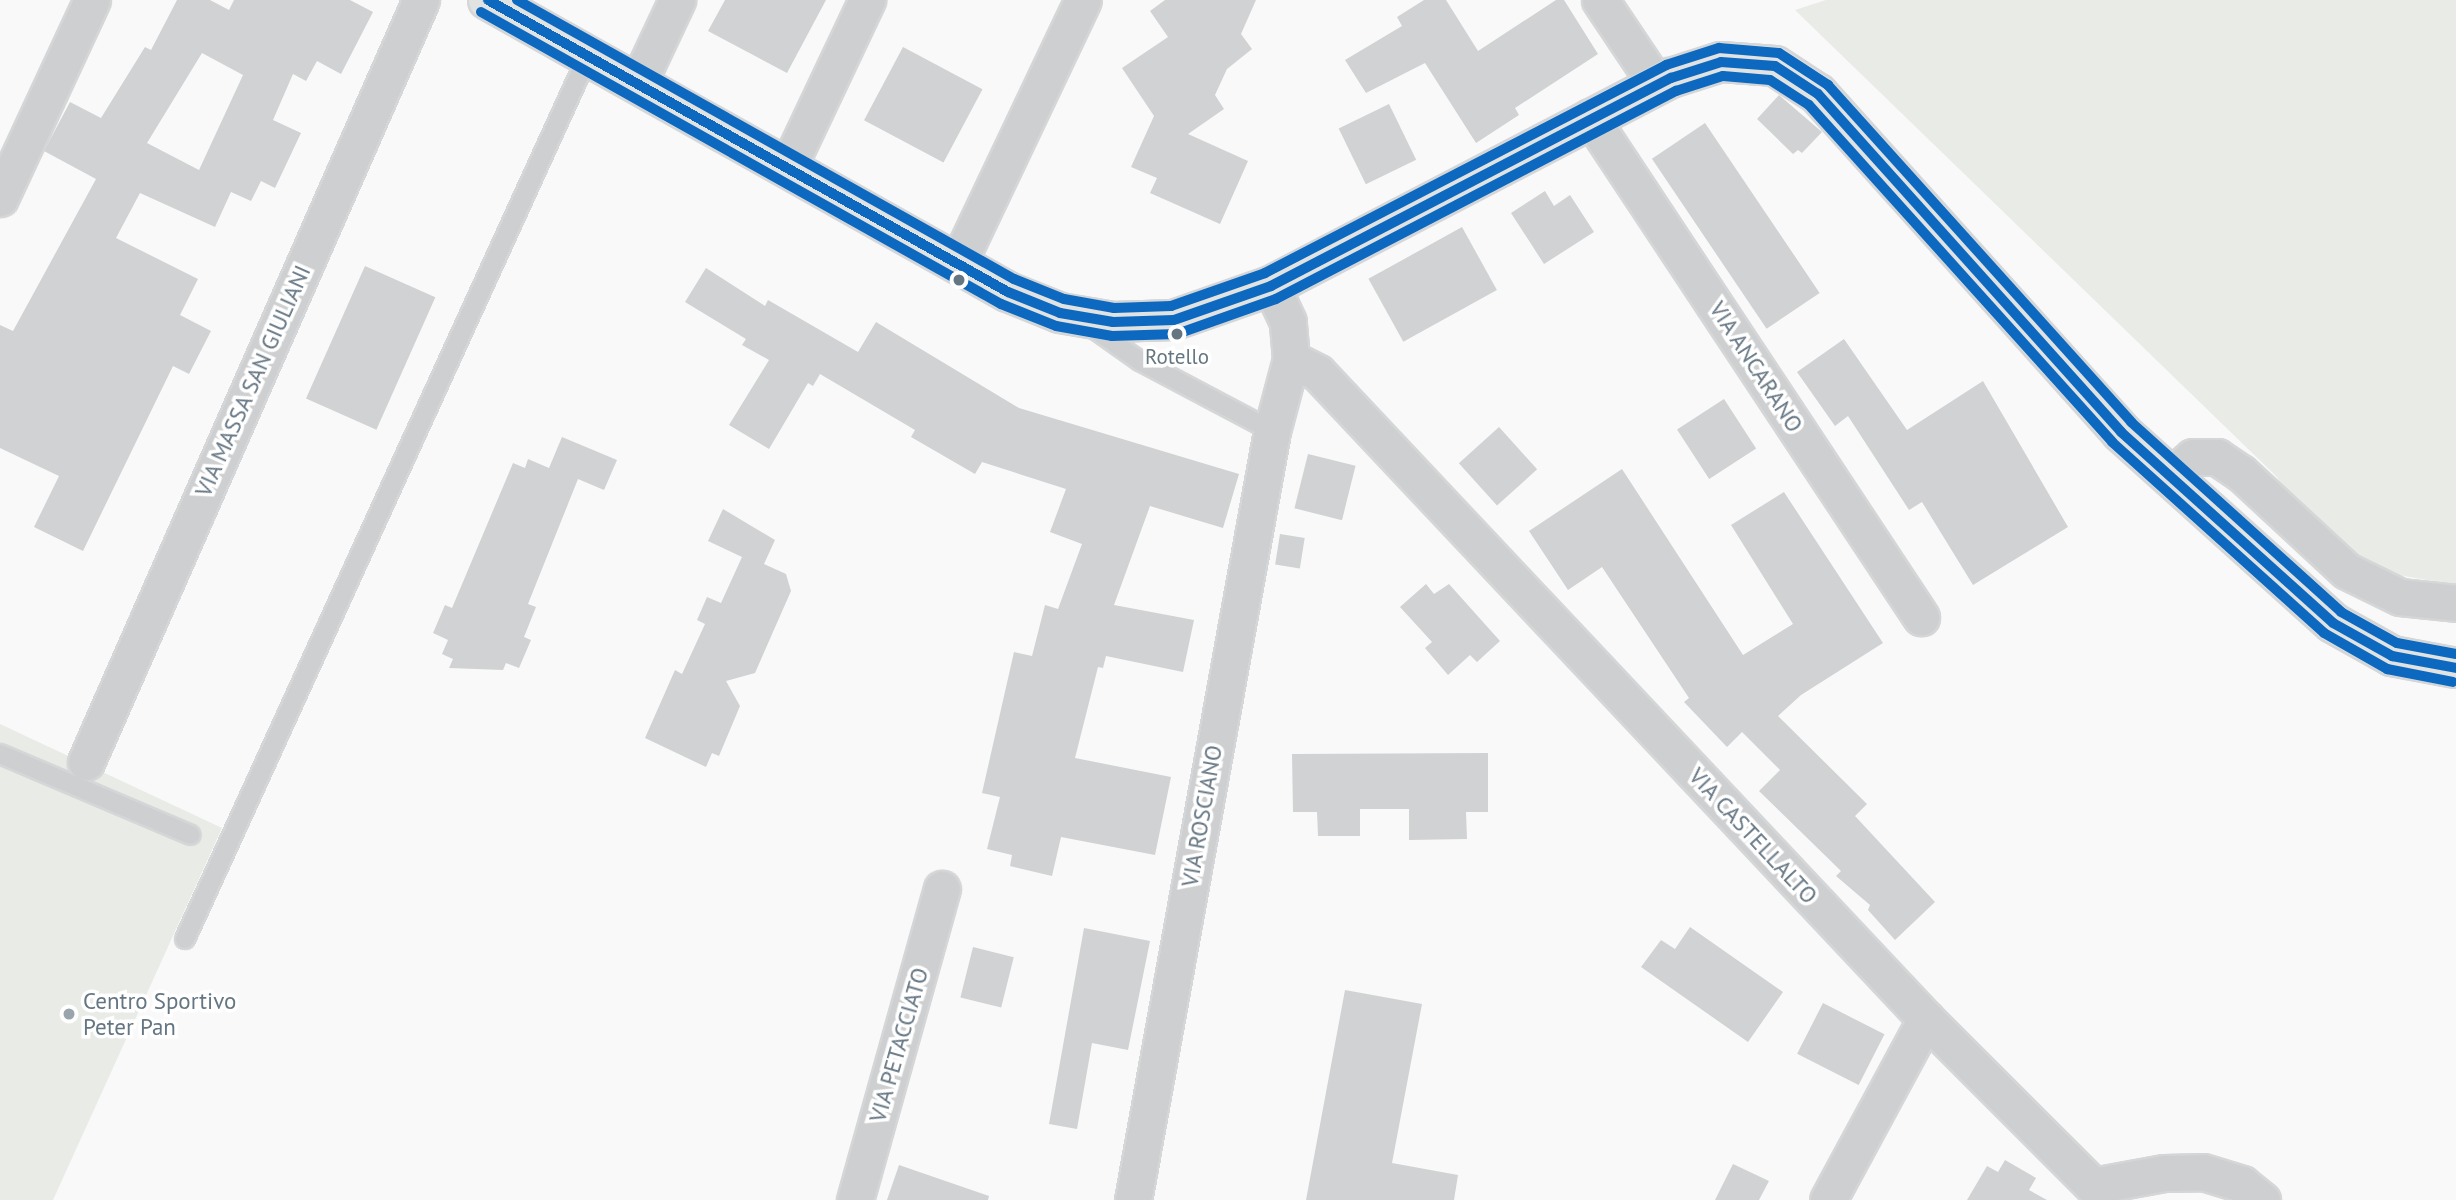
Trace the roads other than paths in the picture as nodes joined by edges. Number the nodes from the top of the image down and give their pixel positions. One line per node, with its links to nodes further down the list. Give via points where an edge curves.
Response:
1 (93, 0): 13 (street)
2 (421, 0): 24 (street, VIA MASSA SAN GIULIANI)
3 (488, 0): 8 (street)
4 (677, 0): 9 (street)
5 (867, 0): 12 (street)
6 (1083, 0): 14 (street)
7 (1600, 0): 10 (street)
8 (589, 56): 9 (street); 27 (lane)
9 (638, 83): 12 (street)
10 (1657, 85): 11 (street); 19 (street, via 1708,65 1741,61 1775,66 1809,85 2081,391)
11 (1590, 117): 15 (street); 21 (street, VIA ANCARANO)
12 (789, 166): 14 (street)
13 (0, 198)
14 (958, 263): 16 (street, via 1024,300)
15 (1271, 286): 16 (street, via 1159,322); 17 (street, VIA ROSCIANO, via 1288,322)
16 (1079, 317): 18 (lane, via 1140,361)
17 (1291, 359): 18 (street, VIA ROSCIANO); 28 (street, VIA CASTELLALTO, via 1318,373)
18 (1272, 431): 31 (street, VIA ROSCIANO)
19 (2170, 477): 20 (street, via 2193,457 2217,457 2347,571 2400,597); 22 (street, via 2342,631 2392,656)
20 (2456, 603)
21 (1921, 617)
22 (2456, 668)
23 (0, 754): 25 (lane)
24 (86, 762)
25 (191, 835)
26 (942, 889): 30 (street, VIA PETACCIATO)
27 (185, 939)
28 (1926, 1019): 29 (street, VIA CASTELLALTO); 32 (street)
29 (2090, 1193): 33 (street, VIA CASTELLALTO, via 2171,1172 2203,1172 2235,1180)
30 (855, 1200)
31 (1133, 1200)
32 (1828, 1200)
33 (2262, 1200)

